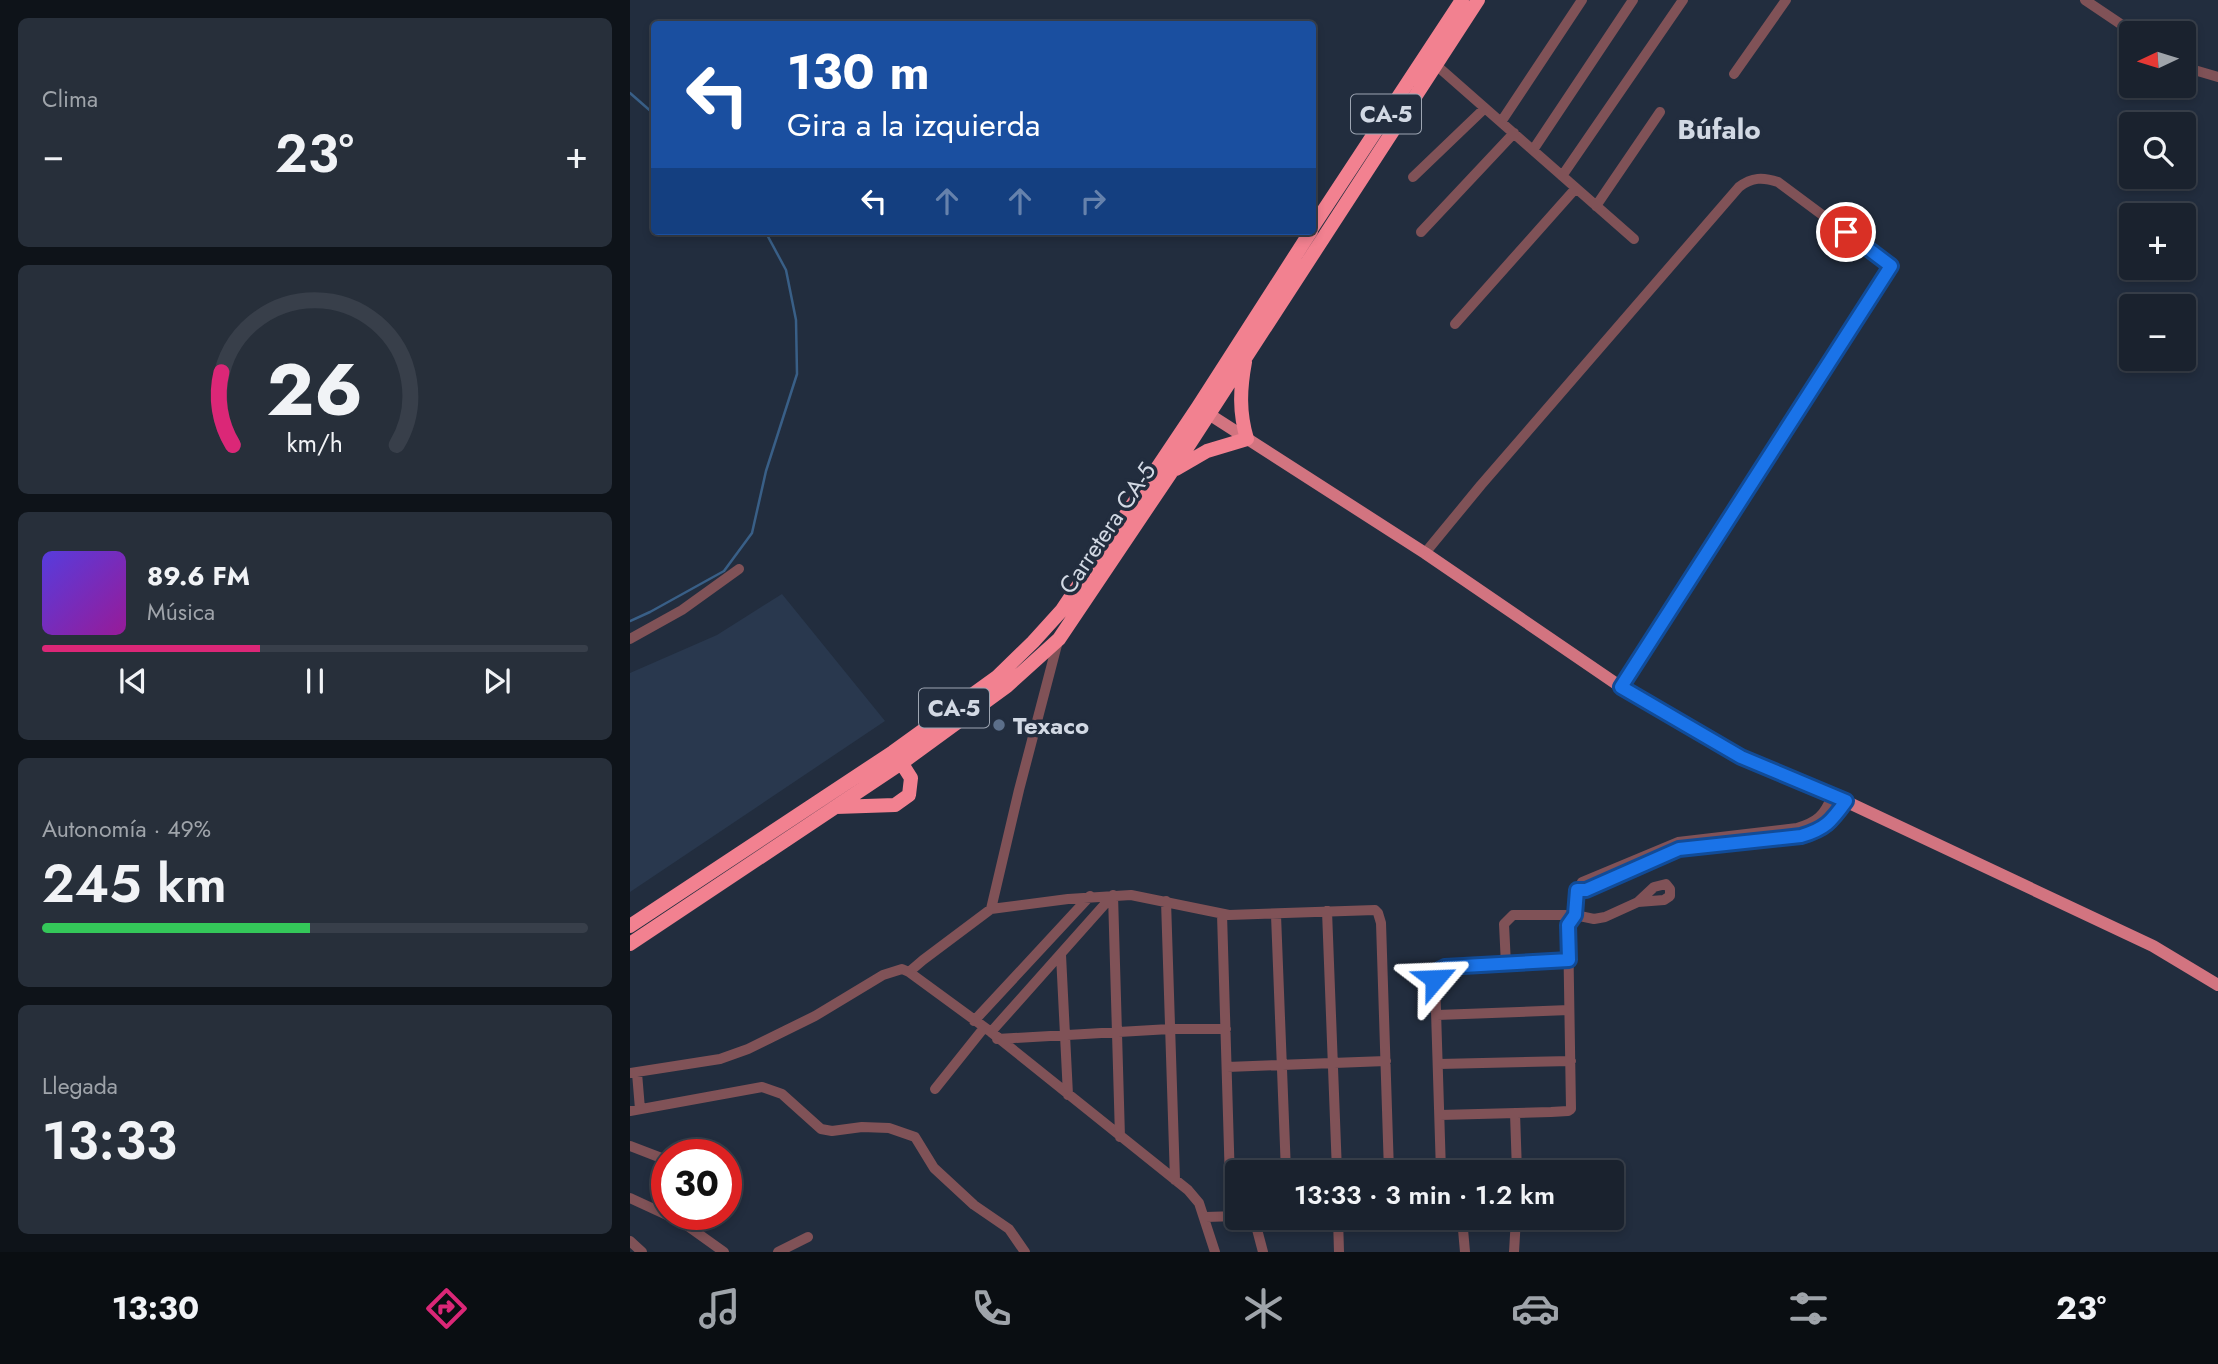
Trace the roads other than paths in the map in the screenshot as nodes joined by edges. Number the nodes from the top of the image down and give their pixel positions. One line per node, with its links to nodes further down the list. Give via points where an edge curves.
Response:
1 (1462, 0): 22 (highway, Carretera CA-5 / CA-5)
2 (1478, 0): 9 (highway, Carretera CA-5 / CA-5)
3 (1582, 0): 15 (street)
4 (1633, 0): 17 (street)
5 (1683, 0): 18 (street)
6 (1786, 0): 11 (street)
7 (2085, 0): 8 (street)
8 (2119, 23)
9 (1436, 65): 13 (street); 27 (highway, Carretera CA-5 / CA-5)
10 (2196, 70): 12 (street)
11 (1734, 74)
12 (2218, 77)
13 (1485, 108): 15 (street); 19 (street)
14 (1660, 112): 21 (street)
15 (1501, 122): 16 (street)
16 (1514, 133): 17 (street); 23 (street)
17 (1533, 150): 18 (street)
18 (1562, 176): 20 (street)
19 (1413, 177)
20 (1576, 188): 21 (street); 26 (street)
21 (1596, 206): 25 (street)
22 (1316, 224)
23 (1421, 232)
24 (1309, 235): 28 (highway, Carretera CA-5 / CA-5)
25 (1634, 239)
26 (1455, 324)
27 (1247, 356): 28 (highway, Carretera CA-5 / CA-5); 29 (highway, via 1240,396)
28 (1203, 410): 29 (main road); 30 (highway, Carretera CA-5 / CA-5); 36 (highway, Carretera CA-5 / CA-5, via 1062,610 997,677)
29 (1247, 439): 30 (highway, via 1207,451); 31 (main road)
30 (1170, 474): 34 (highway, Carretera CA-5 / CA-5)
31 (1425, 553): 35 (main road); 35 (street, via 1739,187 1757,178 1778,182 1891,266)
32 (739, 569): 33 (street, via 682,610)
33 (630, 639)
34 (1059, 639): 36 (highway, Carretera CA-5 / CA-5, via 1007,686); 45 (street)
35 (1621, 687): 37 (main road, via 1741,757)
36 (898, 757): 39 (highway, Carretera CA-5 / CA-5); 39 (highway, via 911,778 909,795 903,800 895,805); 50 (highway, Carretera CA-5 / CA-5)
37 (1832, 796): 38 (main road); 40 (street, via 1822,817 1812,824 1678,842 1582,882)
38 (1846, 801): 40 (street, via 1819,831 1679,849); 56 (main road, via 2153,946)
39 (835, 807): 51 (highway, Carretera CA-5 / CA-5)
40 (1577, 890): 49 (street)
41 (1113, 895): 42 (street); 43 (street); 52 (street); 63 (street)
42 (1090, 896): 45 (street); 59 (street)
43 (1166, 901): 47 (street); 61 (street)
44 (1638, 902): 49 (street, via 1605,917)
45 (991, 909): 55 (street)
46 (1328, 911): 48 (street); 65 (street, via 1370,909 1378,913); 67 (street)
47 (1222, 914): 48 (street); 60 (street)
48 (1276, 915): 69 (street)
49 (1575, 915): 53 (street, via 1568,925); 54 (street, via 1509,917 1504,929)
50 (630, 926)
51 (630, 944)
52 (1061, 956): 62 (street); 64 (street)
53 (1569, 960): 54 (street); 57 (street)
54 (1506, 965): 58 (street, via 1441,968 1436,975)
55 (909, 972): 59 (street); 71 (street, via 883,975 748,1049 720,1059)
56 (2218, 985)
57 (1569, 1010): 58 (street); 66 (street)
58 (1437, 1015): 68 (street)
59 (974, 1021): 62 (street)
60 (1226, 1028): 61 (street); 70 (street)
61 (1170, 1029): 63 (street); 86 (street)
62 (991, 1033): 64 (street); 72 (street); 73 (street)
63 (1116, 1033): 64 (street); 77 (street)
64 (1065, 1035): 73 (street)
65 (1386, 1061): 67 (street); 83 (street)
66 (1571, 1061): 68 (street); 75 (street, via 1571,1109)
67 (1333, 1063): 69 (street); 82 (street)
68 (1439, 1064): 76 (street)
69 (1282, 1065): 70 (street); 81 (street)
70 (1227, 1067): 80 (street)
71 (633, 1073): 74 (street)
72 (935, 1089)
73 (1068, 1095): 77 (street)
74 (635, 1110): 99 (street, via 762,1087 782,1094 821,1129 905,1132 915,1137 943,1178 1009,1229)
75 (1515, 1114): 76 (street); 85 (street)
76 (1440, 1115): 84 (street)
77 (1120, 1137): 86 (street)
78 (630, 1146): 79 (street)
79 (651, 1154)
80 (1231, 1160)
81 (1286, 1160)
82 (1336, 1160)
83 (1389, 1160)
84 (1441, 1160)
85 (1517, 1160)
86 (1175, 1180): 89 (street, via 1199,1203)
87 (630, 1198): 97 (street, via 682,1222)
88 (1225, 1216): 89 (street)
89 (1206, 1217): 100 (street)
90 (1257, 1230): 101 (street)
91 (1338, 1230): 102 (street)
92 (1463, 1230): 103 (street)
93 (1515, 1230): 104 (street)
94 (808, 1237): 98 (street)
95 (630, 1241): 96 (street)
96 (642, 1252)
97 (724, 1252)
98 (778, 1252)
99 (1025, 1252)
100 (1215, 1252)
101 (1262, 1252)
102 (1339, 1252)
103 (1465, 1252)
104 (1514, 1252)

